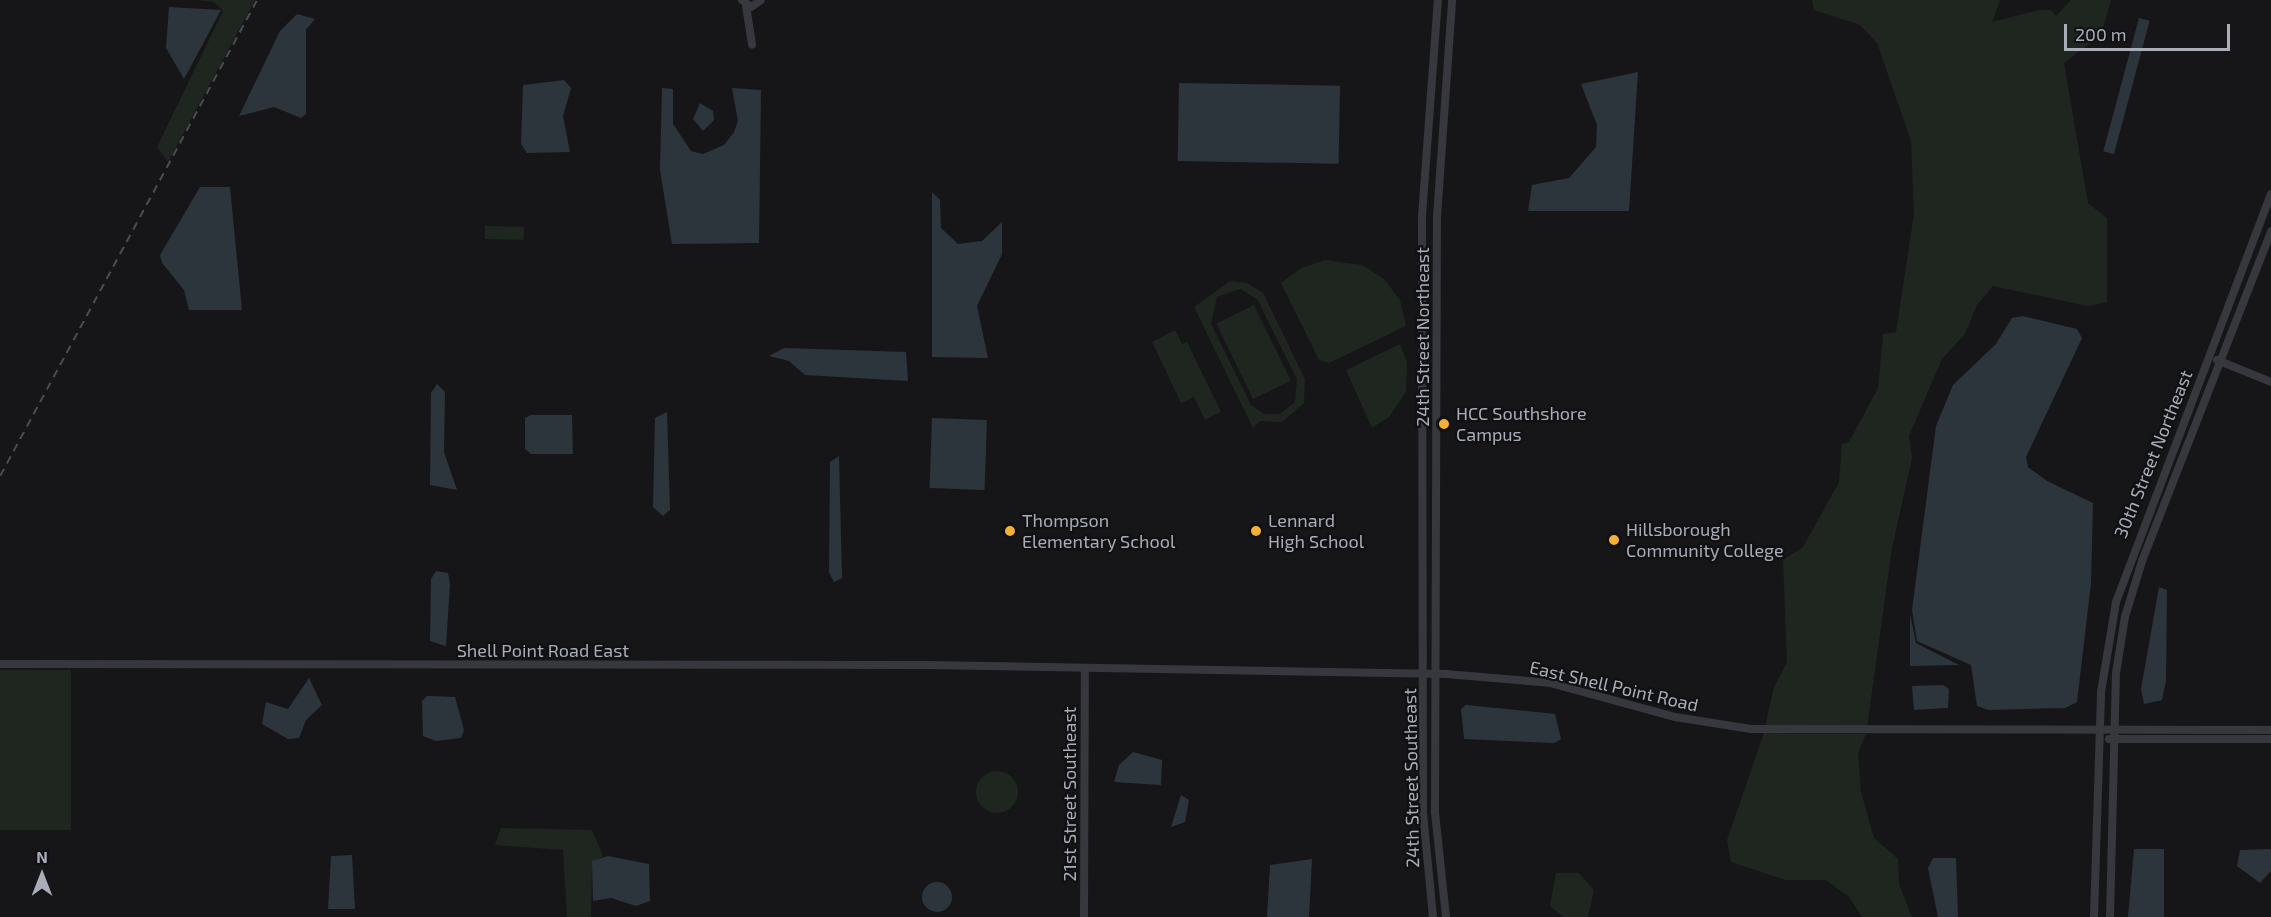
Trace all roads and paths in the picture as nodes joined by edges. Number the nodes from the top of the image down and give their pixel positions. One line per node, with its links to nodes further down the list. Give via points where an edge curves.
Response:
1 (1438, 0): 14 (street, 24th Street Northeast, via 1422,182)
2 (1452, 0): 15 (street, 24th Street Northeast, via 1437,200)
3 (742, 2): 4 (street); 5 (street)
4 (760, 3): 5 (street)
5 (751, 23): 6 (street)
6 (752, 45)
7 (2271, 195): 9 (street, 30th Street Northeast)
8 (2271, 231): 10 (street, 30th Street Northeast)
9 (2208, 357): 10 (street); 18 (street, 30th Street Northeast, via 2119,592 2107,641)
10 (2219, 361): 11 (street); 17 (street, 30th Street Northeast, via 2129,606 2116,673)
11 (2271, 382)
12 (0, 664): 13 (street, Shell Point Road East, via 927,665)
13 (1085, 671): 14 (street, East Shell Point Road); 21 (street, 21st Street Southeast)
14 (1425, 674): 15 (street, East Shell Point Road); 22 (street, 24th Street Southeast, via 1423,813)
15 (1438, 674): 18 (street, East Shell Point Road, via 1550,682 1675,717 1751,729); 23 (street, 24th Street Southeast, via 1435,812)
16 (2271, 730): 17 (street, East Shell Point Road)
17 (2113, 731): 18 (street, East Shell Point Road); 20 (street, 30th Street Northeast)
18 (2100, 734): 20 (street); 24 (street, 30th Street Northeast)
19 (2271, 740): 20 (street)
20 (2112, 741): 25 (street, 30th Street Northeast)
21 (1084, 917)
22 (1433, 917)
23 (1446, 917)
24 (2094, 917)
25 (2110, 917)

